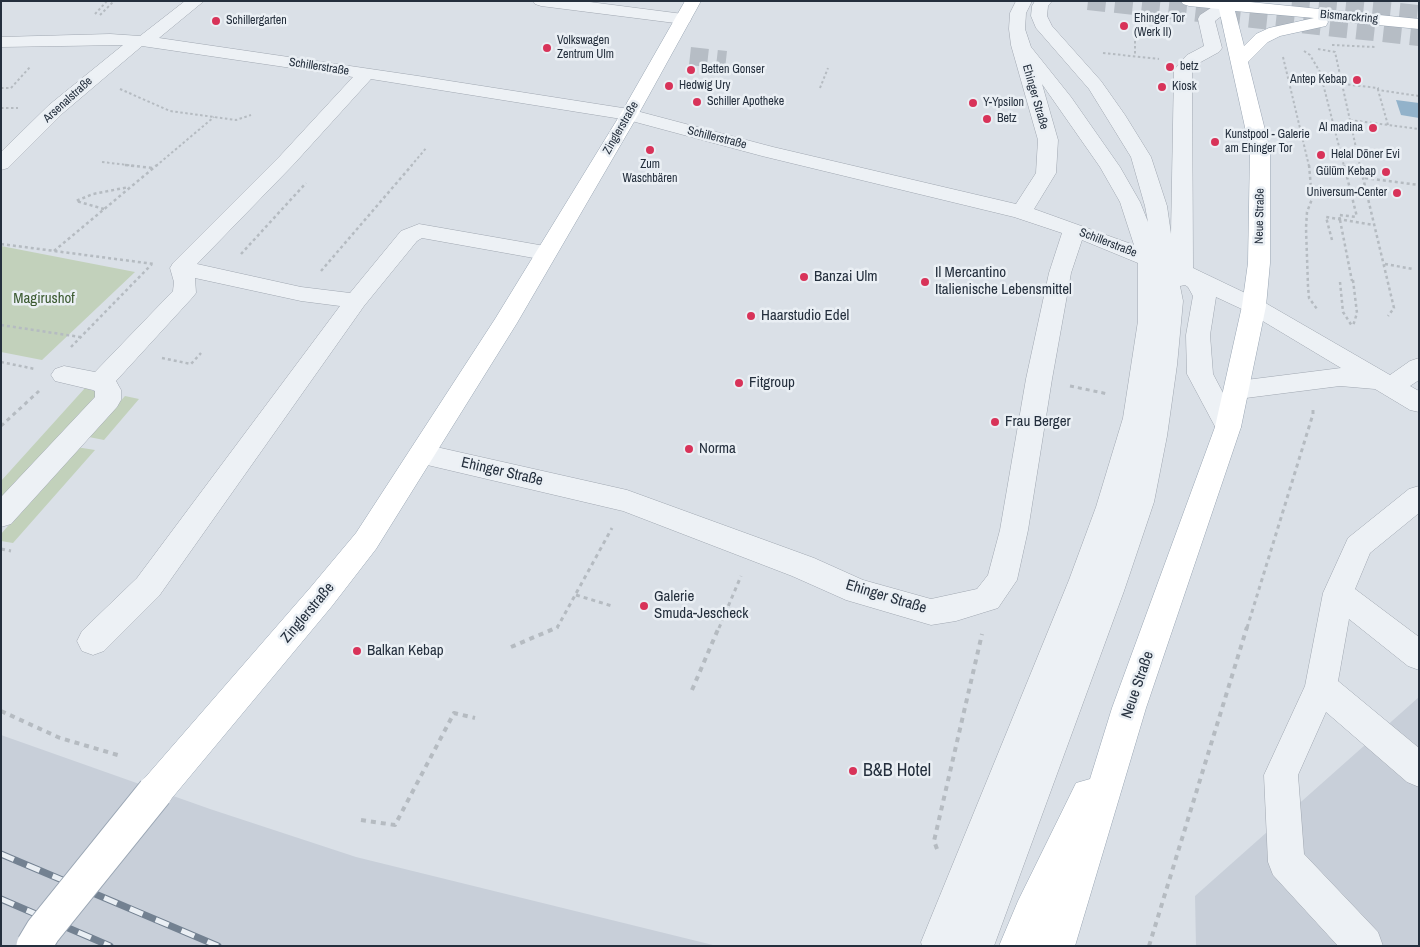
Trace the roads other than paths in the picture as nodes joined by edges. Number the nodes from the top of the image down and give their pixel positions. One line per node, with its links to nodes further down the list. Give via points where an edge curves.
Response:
1 (196, 1): 12 (street, Arsenalstraße)
2 (541, 1): 10 (street)
3 (693, 1): 10 (main road, Zinglerstraße)
4 (1190, 1): 5 (main road, Bismarckring)
5 (1225, 3): 9 (main road, Bismarckring); 15 (main road, Neue Straße); 22 (street, via 1206,19 1213,48 1183,70)
6 (1371, 3): 8 (main road, Bismarckring)
7 (1030, 5): 14 (street, Ehinger Straße, via 1018,13); 22 (street, via 1035,31 1083,87 1127,159 1146,228); 22 (street, via 1040,6 1039,16 1044,28 1095,85 1141,157 1156,206)
8 (1419, 9)
9 (1351, 17): 11 (main road, Bismarckring); 15 (main road, via 1275,32 1262,38)
10 (683, 19): 17 (main road, Zinglerstraße)
11 (1419, 24)
12 (141, 41): 13 (street, Schillerstraße); 16 (street, Schillerstraße); 18 (street, Arsenalstraße, via 56,109)
13 (1, 42)
14 (1020, 45): 19 (street, Ehinger Straße, via 1048,140 1046,173); 22 (street, via 1110,167)
15 (1239, 61): 25 (main road, Neue Straße, via 1260,150 1259,263)
16 (366, 74): 17 (street, Schillerstraße); 23 (street)
17 (629, 115): 19 (street, Schillerstraße); 21 (main road, Zinglerstraße)
18 (1, 164)
19 (1021, 212): 20 (street, Schillerstraße)
20 (1074, 230): 22 (street, Schillerstraße); 33 (street, Ehinger Straße, via 1060,273 1014,530 1002,580 987,599 931,612 857,591 803,567 627,501)
21 (545, 254): 24 (street, via 419,231 409,236); 33 (main road, Zinglerstraße)
22 (1166, 266): 25 (street, Schillerstraße); 32 (street, via 1196,282 1205,296 1198,335 1200,374); 42 (street, via 1150,321 1136,418 1110,507); 44 (street, via 1171,301 1164,374 1140,502)
23 (182, 268): 24 (street, via 301,294); 28 (street, via 184,293)
24 (356, 301): 37 (street, via 148,587)
25 (1254, 306): 29 (street, Schillerstraße); 30 (main road, Neue Straße)
26 (66, 363): 28 (street)
27 (1419, 367): 29 (street)
28 (100, 382): 35 (street, via 108,390 108,400)
29 (1392, 386): 30 (street, Schillerstraße, via 1340,377); 31 (street, Schillerstraße)
30 (1238, 390): 32 (main road, Neue Straße)
31 (1419, 403)
32 (1228, 427): 40 (main road, Neue Straße)
33 (422, 454): 43 (main road, Zinglerstraße, bridge, via 366,541 155,792)
34 (1419, 497): 36 (street, via 1358,546)
35 (1, 516)
36 (1338, 593): 38 (street); 39 (street)
37 (93, 641)
38 (1419, 656)
39 (1320, 687): 41 (street); 47 (street, via 1281,776 1286,862)
40 (1129, 708): 45 (main road); 46 (main road, Neue Straße)
41 (1419, 770)
42 (940, 942)
43 (34, 946)
44 (974, 946)
45 (1018, 946)
46 (1056, 946)
47 (1364, 946)

